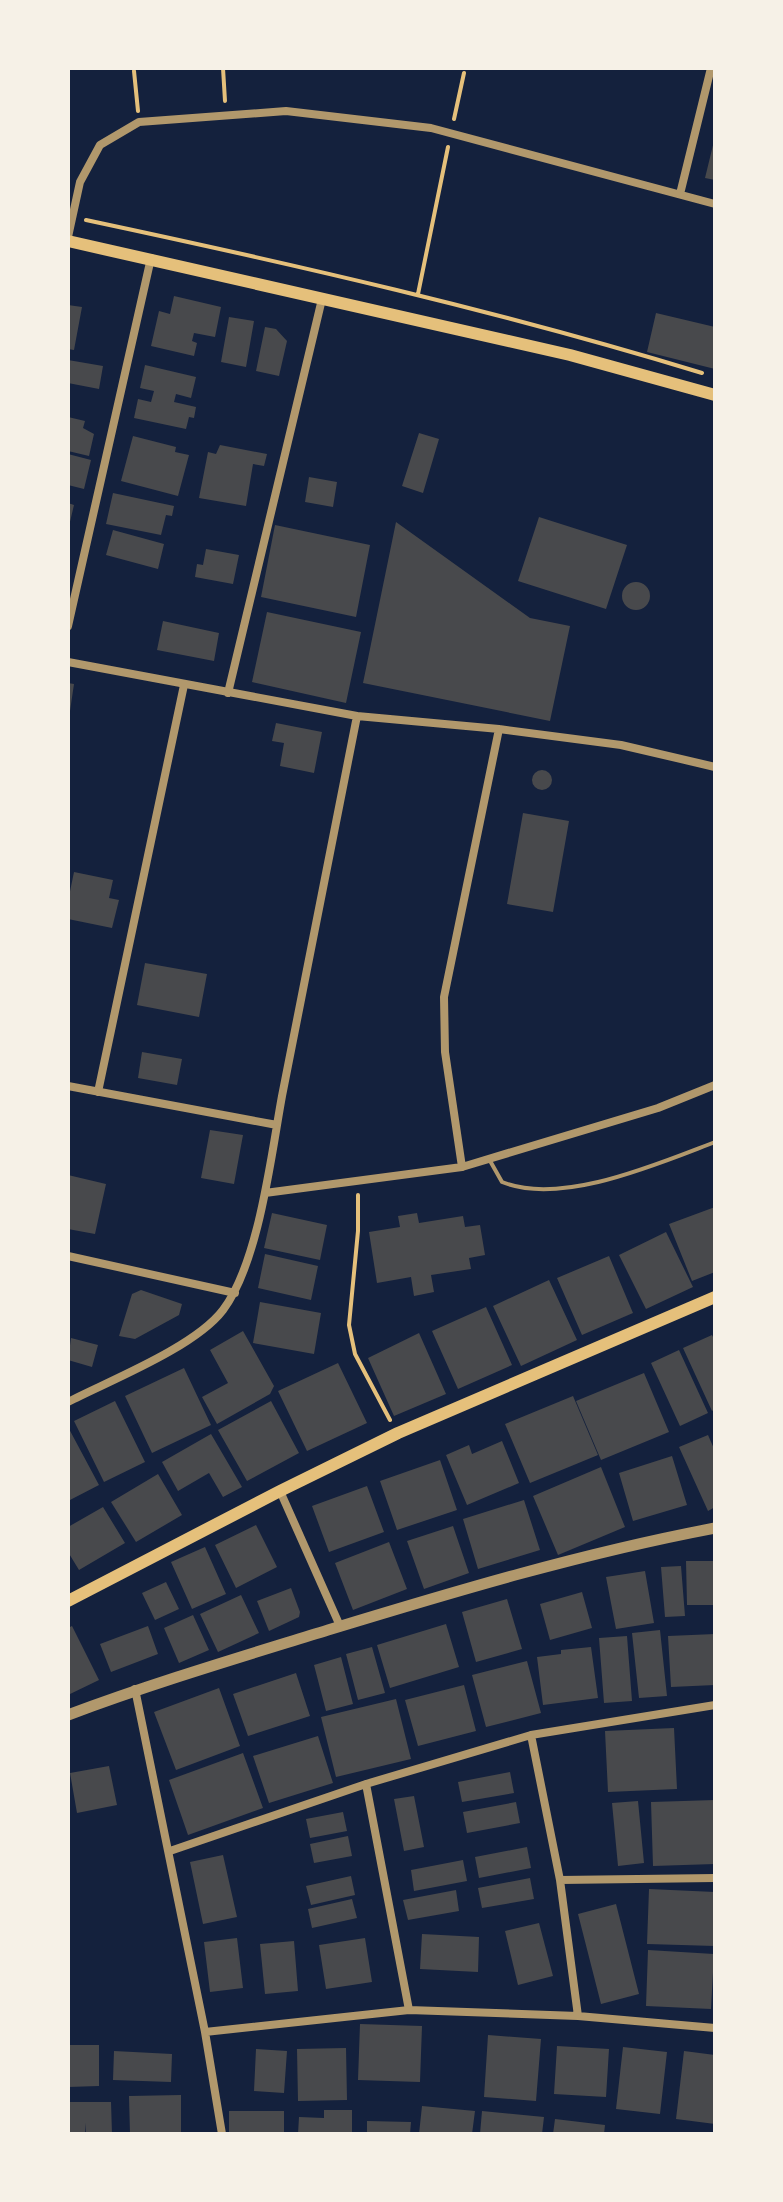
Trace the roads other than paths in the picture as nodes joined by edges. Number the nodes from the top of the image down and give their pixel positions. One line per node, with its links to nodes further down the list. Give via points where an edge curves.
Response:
1 (711, 68): 2 (street)
2 (680, 194): 3 (street); 4 (street, via 431,128 286,111 226,115 139,122 100,145 80,182)
3 (715, 204)
4 (68, 239): 5 (main road)
5 (151, 258): 6 (main road); 8 (street)
6 (322, 299): 7 (main road, via 570,355); 11 (street)
7 (715, 395)
8 (68, 626)
9 (68, 662): 10 (street)
10 (184, 685): 11 (street); 17 (street)
11 (228, 693): 12 (street)
12 (357, 716): 13 (street); 18 (street)
13 (499, 729): 14 (street, via 621,745); 21 (street, via 444,997 445,1052)
14 (715, 767)
15 (715, 1085): 20 (street, via 658,1108)
16 (68, 1086): 17 (street)
17 (98, 1092): 18 (street)
18 (277, 1125): 22 (street)
19 (715, 1142): 20 (lane, via 651,1166 573,1187 537,1190 502,1182)
20 (489, 1159): 21 (street)
21 (462, 1167): 22 (street)
22 (265, 1193): 24 (street)
23 (68, 1256): 24 (street)
24 (235, 1293): 26 (street, via 222,1313 176,1347)
25 (715, 1297): 27 (main road, via 398,1433)
26 (68, 1402)
27 (280, 1491): 29 (main road); 30 (street)
28 (715, 1528): 30 (street, via 490,1581)
29 (68, 1601)
30 (340, 1626): 31 (street)
31 (135, 1689): 33 (street); 36 (street)
32 (715, 1705): 34 (street)
33 (68, 1715)
34 (531, 1735): 35 (street); 38 (street)
35 (366, 1784): 36 (street); 39 (street)
36 (170, 1851): 42 (street)
37 (715, 1878): 38 (street)
38 (560, 1880): 40 (street)
39 (409, 2010): 40 (street); 42 (street)
40 (578, 2016): 41 (street)
41 (715, 2028)
42 (205, 2032): 43 (street)
43 (222, 2134)

